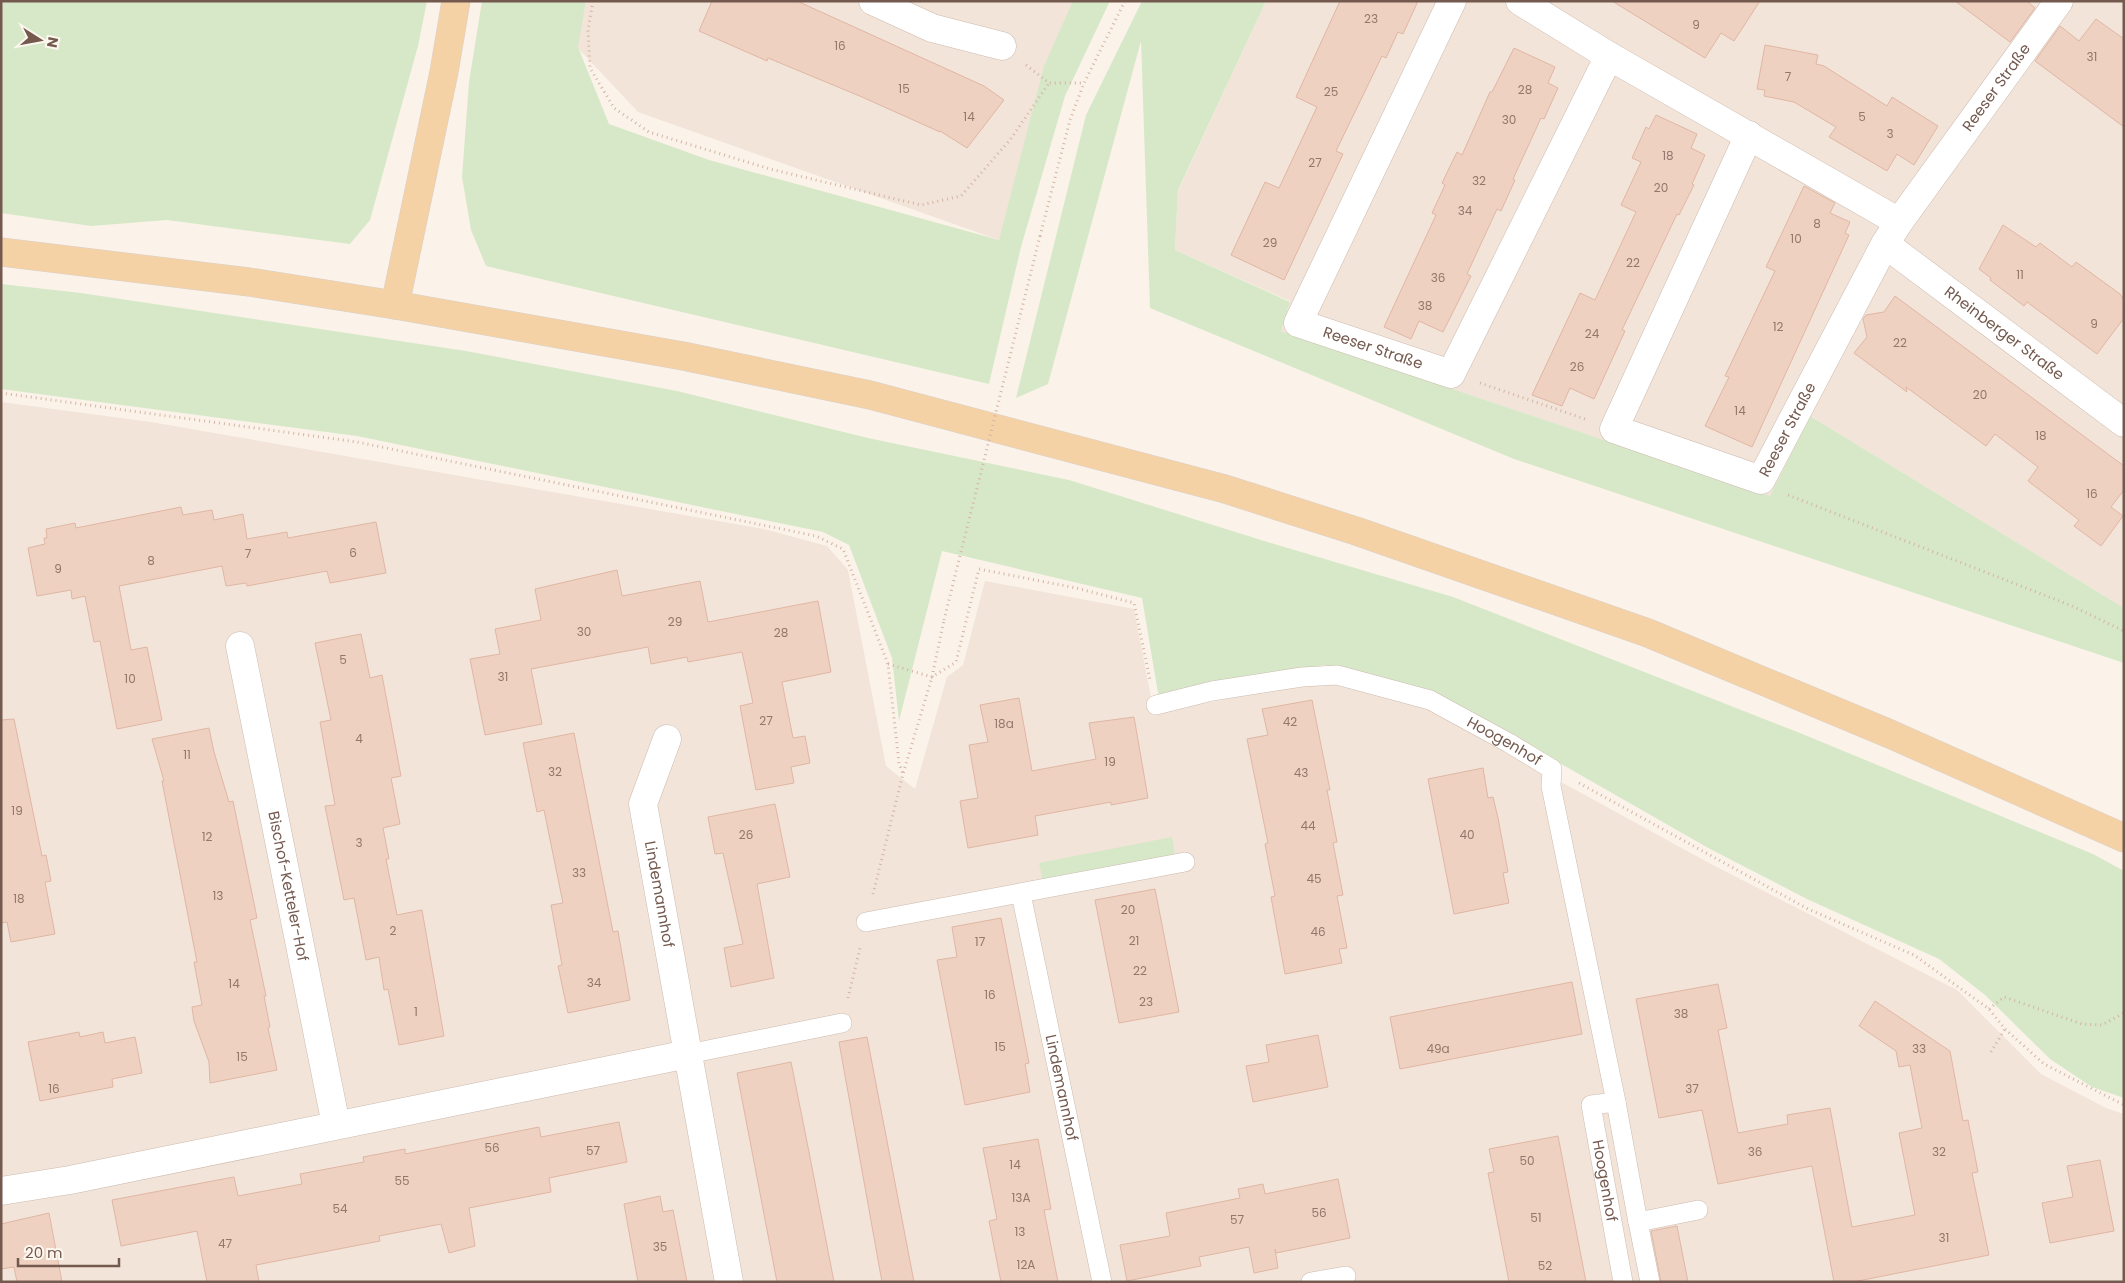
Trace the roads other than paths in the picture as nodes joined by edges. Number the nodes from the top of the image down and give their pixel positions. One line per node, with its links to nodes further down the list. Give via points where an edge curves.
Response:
1 (456, 1): 11 (main road)
2 (873, 1): 6 (street, via 932,28)
3 (1452, 1): 7 (street, Reeser Straße, via 1298,323 1451,374)
4 (1520, 1): 7 (street)
5 (2059, 1): 9 (street, Reeser Straße)
6 (1002, 46)
7 (1608, 56): 8 (street)
8 (1749, 135): 9 (street); 9 (street, Reeser Straße, via 1614,429 1761,480)
9 (1892, 233): 12 (street, Rheinberger Straße)
10 (1, 252): 11 (main road, via 249,282)
11 (395, 304): 16 (main road, via 683,356 870,395 1225,489 1648,633 1890,734)
12 (2124, 423)
13 (240, 646): 23 (street, Bischof-Ketteler-Hof)
14 (1156, 706): 22 (lane, Hoogenhof, via 1212,691 1337,675 1430,700 1552,769 1551,786)
15 (667, 739): 21 (street, Lindemannhof, via 643,804)
16 (2124, 838)
17 (1185, 862): 18 (lane)
18 (1021, 894): 19 (lane); 29 (lane, Lindemannhof)
19 (866, 922)
20 (842, 1023): 21 (lane)
21 (688, 1054): 23 (street); 28 (street, Lindemannhof)
22 (1616, 1102): 26 (lane, Hoogenhof); 31 (lane, Hoogenhof, via 1591,1105)
23 (336, 1125): 24 (street, via 70,1180)
24 (1, 1191)
25 (1698, 1210): 26 (lane, Hoogenhof)
26 (1638, 1222): 32 (lane, Hoogenhof)
27 (1346, 1276): 30 (lane)
28 (729, 1282)
29 (1102, 1282)
30 (1312, 1282)
31 (1623, 1282)
32 (1650, 1282)

